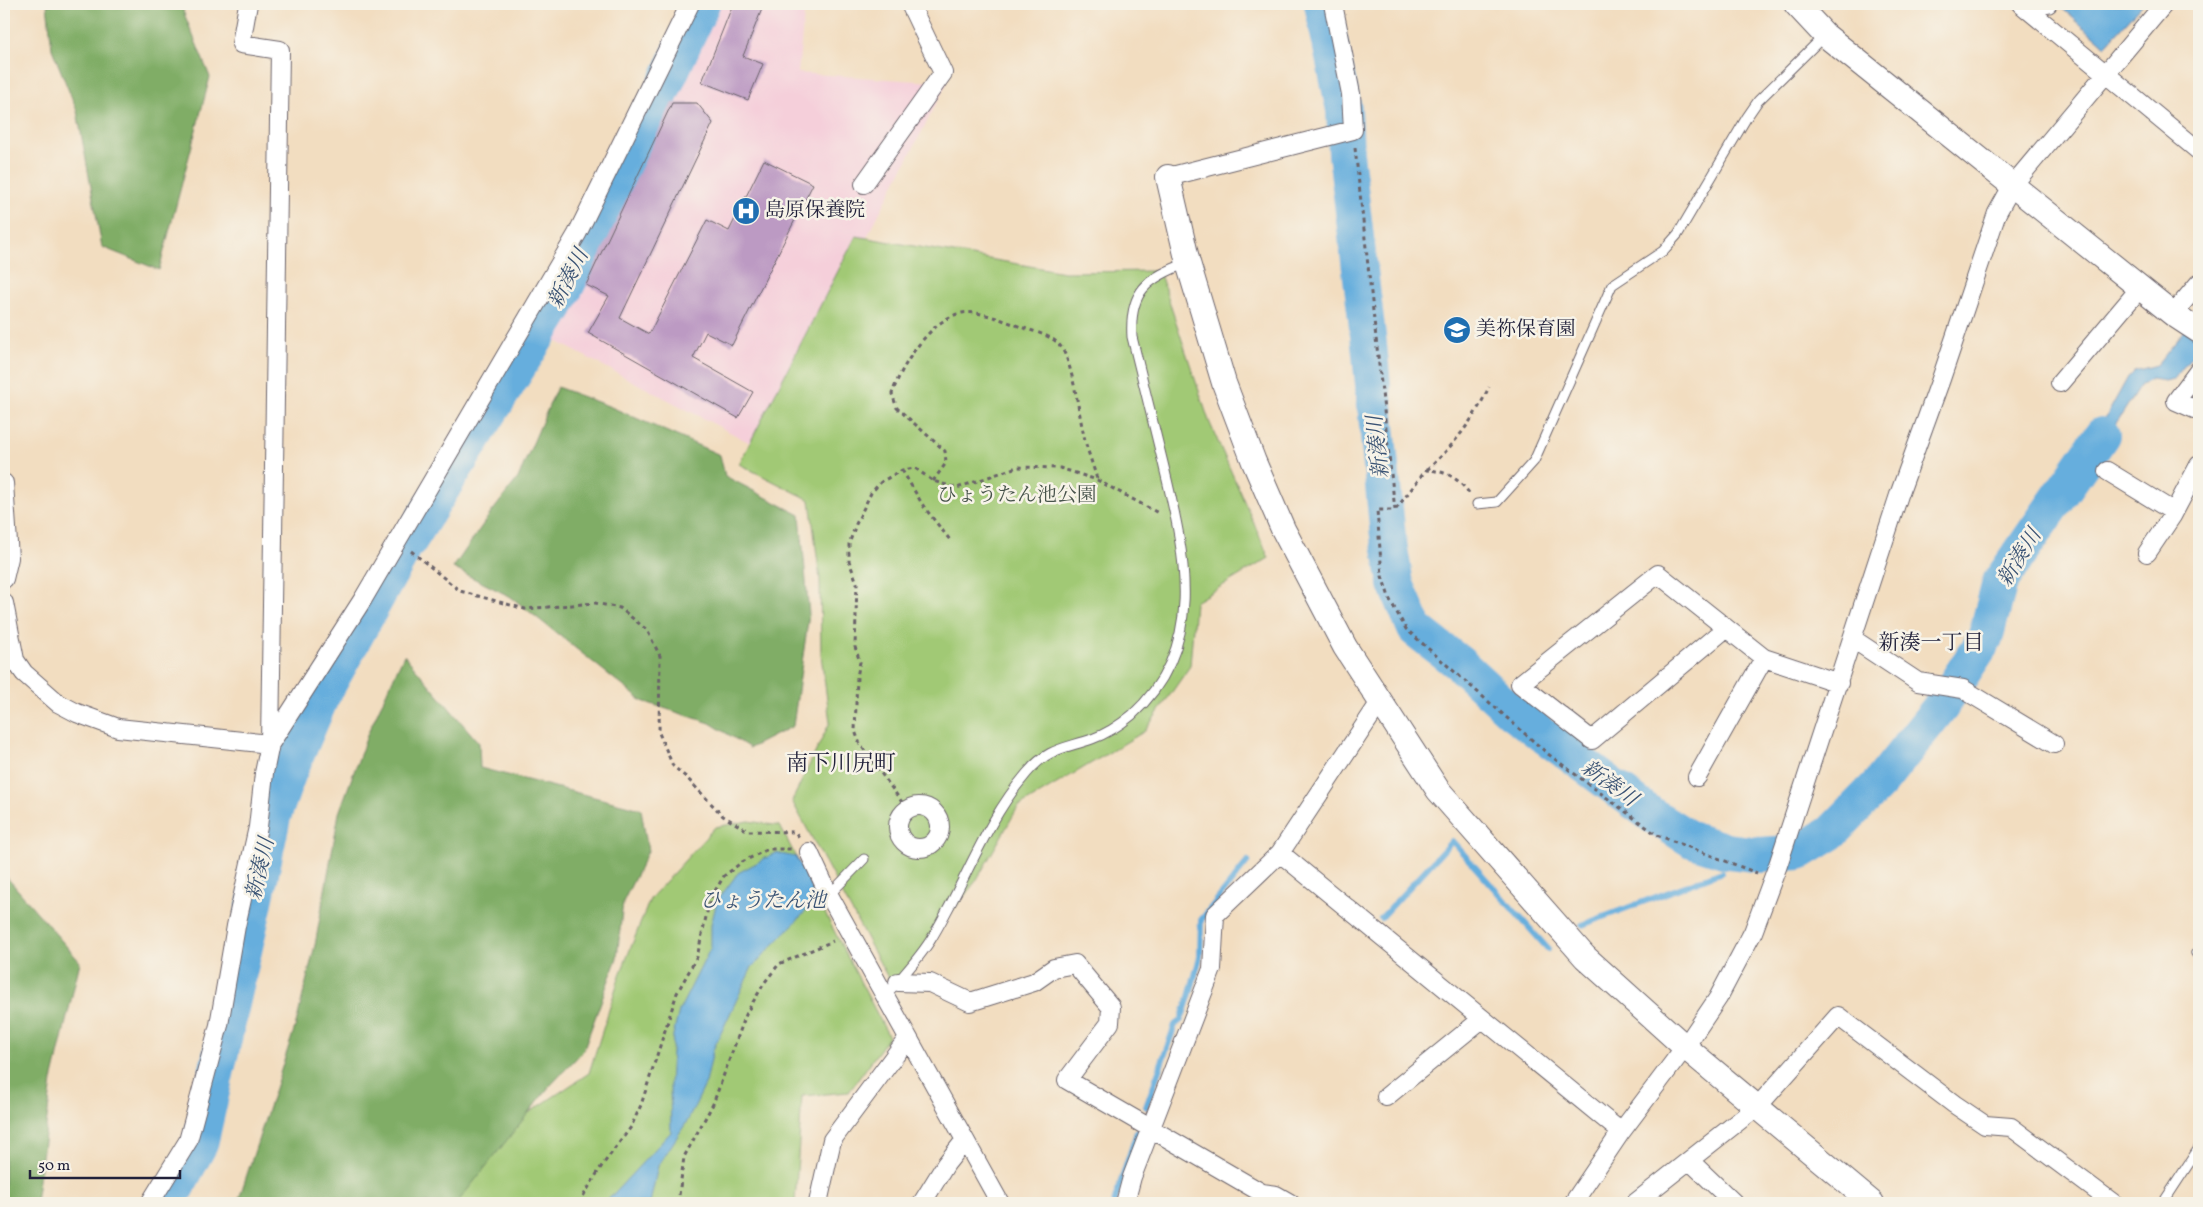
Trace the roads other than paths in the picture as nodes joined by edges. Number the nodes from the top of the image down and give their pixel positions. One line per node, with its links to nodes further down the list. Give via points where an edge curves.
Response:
1 (248, 4): 35 (street, via 241,44 280,50)
2 (690, 4): 35 (street, via 577,234 363,599)
3 (910, 4): 12 (street, via 943,73)
4 (1333, 4): 11 (street, via 1351,94 1348,131)
5 (1796, 4): 8 (street)
6 (2021, 4): 9 (street)
7 (2164, 4): 9 (street)
8 (1825, 35): 13 (street); 24 (lane, via 1746,117 1678,234 1663,251 1612,284 1534,461 1498,502)
9 (2106, 73): 10 (street); 13 (street)
10 (2199, 150)
11 (1168, 177): 14 (street)
12 (864, 184)
13 (2012, 186): 16 (street); 30 (street, via 1997,213 1899,495)
14 (1188, 263): 34 (street, via 1224,382 1280,521 1341,639); 44 (lane, via 1151,279 1137,296 1131,318 1132,337 1183,553 1186,590 1182,628 1171,662 1158,686 1132,714 1108,732 1057,749 1028,772 981,842 930,941)
15 (2199, 283): 17 (street)
16 (2140, 288): 17 (street); 19 (street)
17 (2185, 321)
18 (2199, 370): 20 (street, via 2176,400)
19 (2060, 382)
20 (2199, 411)
21 (2199, 465): 25 (street)
22 (2107, 471): 25 (street)
23 (4, 483): 27 (street, via 9,558)
24 (1477, 504)
25 (2174, 512): 26 (street)
26 (2147, 553)
27 (4, 579)
28 (4, 603): 32 (street)
29 (1726, 628): 29 (street, via 1658,574 1520,684 1592,740); 31 (street)
30 (1853, 639): 33 (street); 36 (street, via 1918,682 1962,689)
31 (1764, 658): 33 (street); 37 (street)
32 (9, 664): 35 (street, via 58,703 118,728)
33 (1839, 683): 48 (street, via 1753,932 1718,998)
34 (1380, 702): 39 (street); 48 (street, via 1438,790 1524,889 1585,957)
35 (270, 744): 56 (street, via 258,826 219,1025 188,1141)
36 (2054, 744)
37 (1697, 778)
38 (810, 852): 41 (street)
39 (1280, 853): 46 (street); 51 (street, via 1214,915 1212,969)
40 (864, 859): 41 (lane)
41 (829, 895): 45 (street)
42 (2199, 949): 43 (lane, via 2196,953)
43 (2199, 956)
44 (898, 982): 45 (lane); 51 (street, via 930,982 970,1002 1034,982 1054,968 1075,964 1111,1007 1110,1023 1067,1080)
45 (885, 996): 47 (street)
46 (1482, 1019): 49 (street); 52 (street)
47 (908, 1038): 53 (street); 57 (street, via 832,1140)
48 (1686, 1047): 50 (street); 52 (street)
49 (1386, 1097)
50 (1758, 1106): 55 (street); 65 (street); 66 (street, via 1838,1016 1962,1110 1985,1125 2011,1128)
51 (1150, 1129): 60 (street); 61 (street, via 1262,1193 1276,1195)
52 (1621, 1132): 62 (street)
53 (965, 1140): 58 (street); 59 (street)
54 (2199, 1148): 67 (lane)
55 (1690, 1161): 63 (street); 64 (street)
56 (150, 1203)
57 (818, 1203)
58 (922, 1203)
59 (1000, 1203)
60 (1125, 1203)
61 (1290, 1203)
62 (1573, 1203)
63 (1635, 1203)
64 (1734, 1203)
65 (1872, 1203)
66 (2113, 1203)
67 (2163, 1203)

